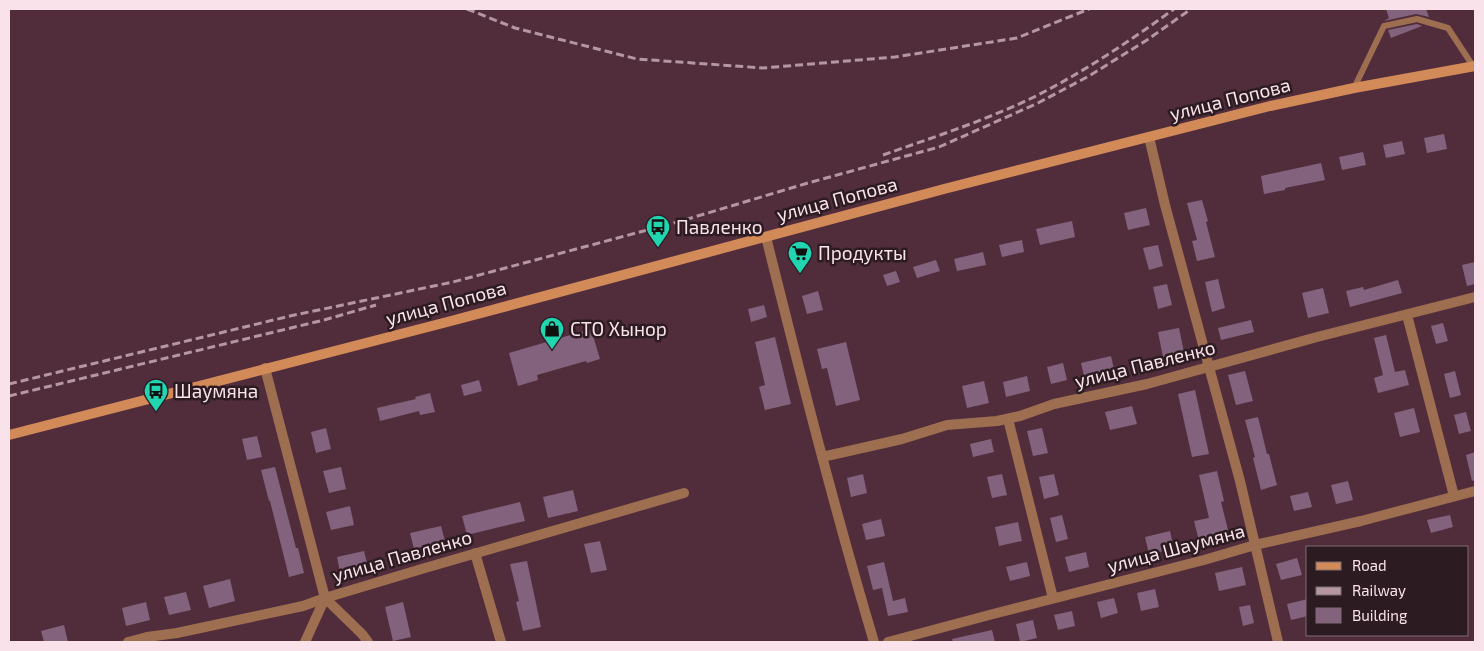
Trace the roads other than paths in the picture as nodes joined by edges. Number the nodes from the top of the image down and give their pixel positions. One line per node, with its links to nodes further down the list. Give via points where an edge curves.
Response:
1 (1474, 66): 2 (main road, улица Попова); 2 (lane, via 1448,28 1417,19 1384,26)
2 (1354, 88): 3 (main road, улица Попова)
3 (1149, 137): 4 (main road, улица Попова); 7 (street)
4 (766, 236): 8 (main road, улица Попова); 11 (street)
5 (1475, 297): 6 (street, улица Павленко)
6 (1407, 315): 7 (street, улица Павленко); 14 (street)
7 (1209, 366): 9 (street, улица Павленко, via 1147,384 1054,404); 15 (street)
8 (265, 368): 10 (main road, улица Попова); 17 (street)
9 (1008, 419): 11 (street, улица Павленко, via 947,425); 18 (street)
10 (9, 435)
11 (822, 457): 24 (street)
12 (1475, 490): 14 (street, улица Шаумяна)
13 (684, 494): 16 (street, улица Павленко)
14 (1454, 496): 15 (street, улица Шаумяна)
15 (1255, 545): 18 (street, улица Шаумяна); 26 (street)
16 (475, 553): 17 (street, улица Павленко); 23 (street)
17 (325, 598): 19 (street, улица Павленко); 21 (street); 22 (street)
18 (1053, 598): 25 (street, улица Шаумяна)
19 (178, 638): 20 (street, улица Павленко, via 147,637)
20 (128, 642)
21 (305, 642)
22 (368, 642)
23 (501, 642)
24 (874, 642)
25 (888, 642)
26 (1278, 642)

